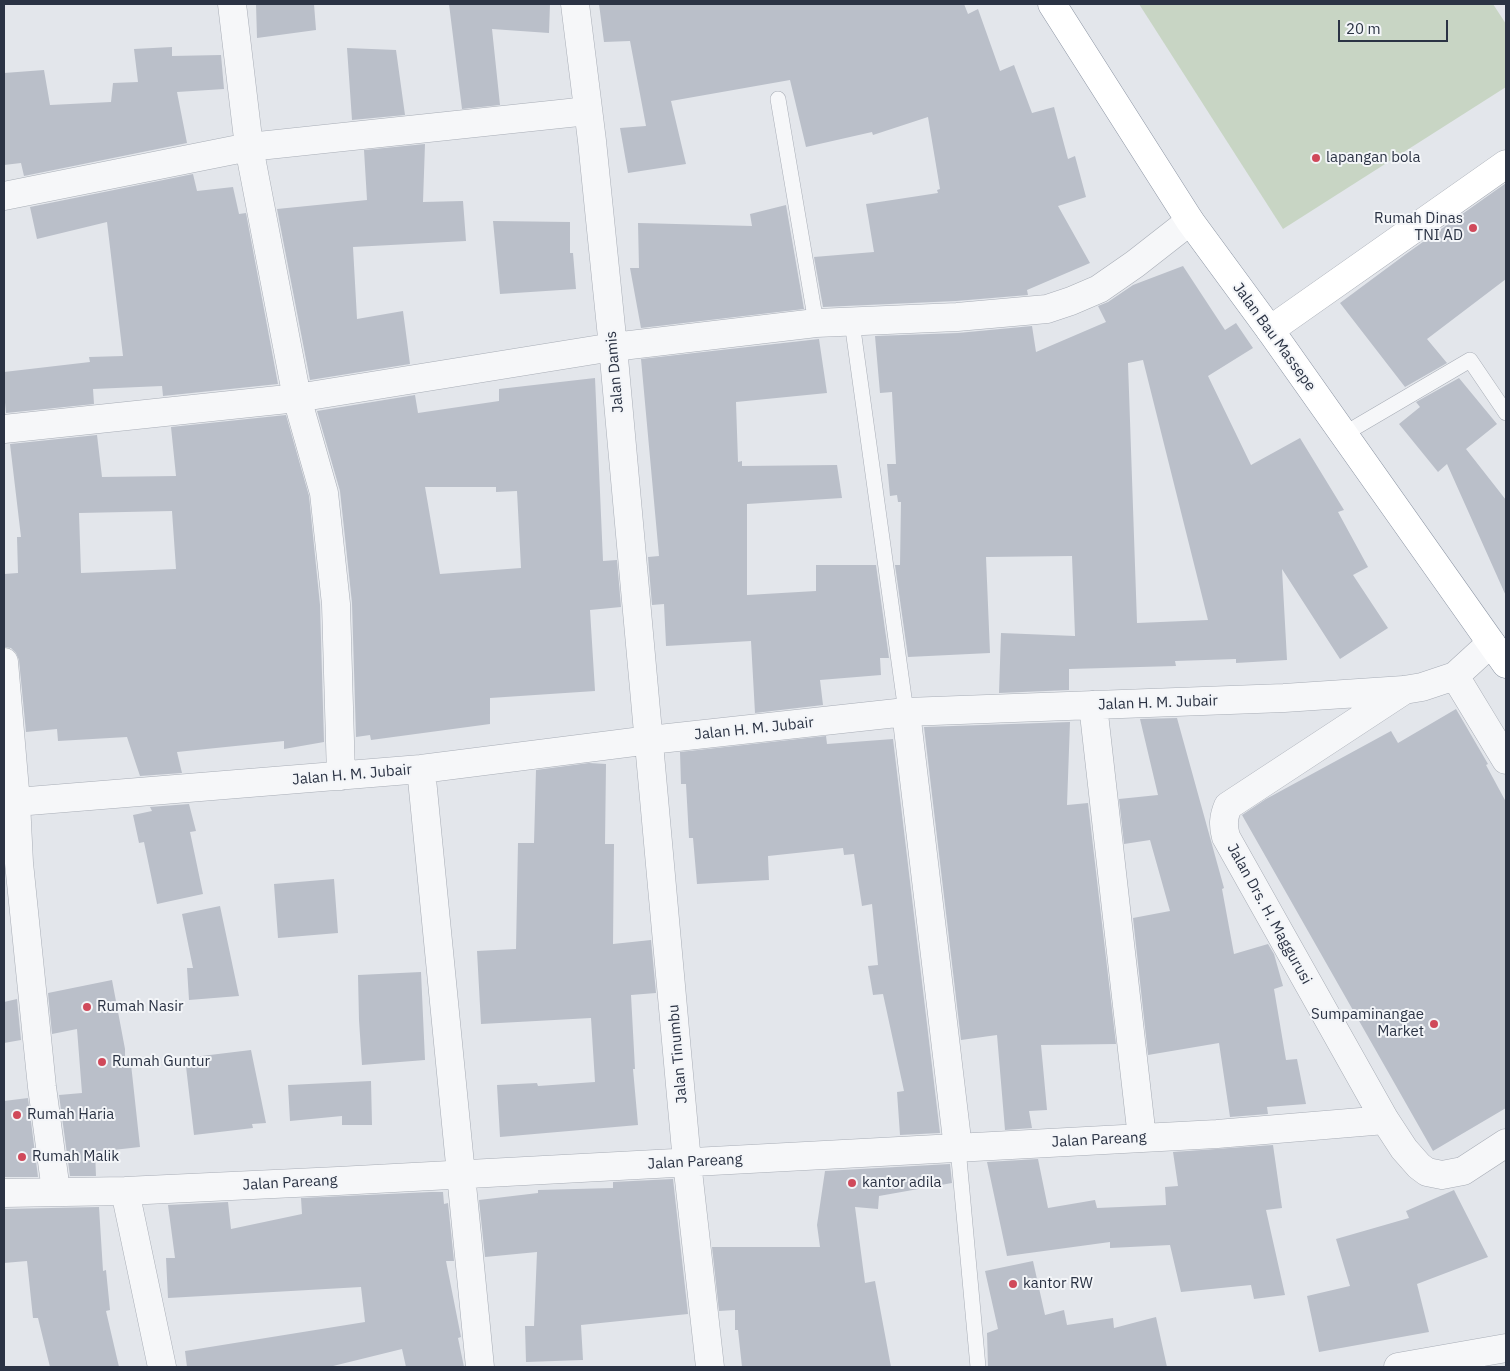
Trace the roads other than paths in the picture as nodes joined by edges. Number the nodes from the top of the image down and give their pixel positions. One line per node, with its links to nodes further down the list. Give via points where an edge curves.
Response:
1 (232, 4): 6 (street)
2 (575, 4): 5 (street, Jalan Damis)
3 (1052, 4): 9 (main road, Jalan Bau Massepe)
4 (778, 99): 11 (lane)
5 (588, 111): 6 (street); 13 (street, Jalan Damis)
6 (249, 148): 8 (street); 14 (street)
7 (1506, 164): 12 (main road)
8 (4, 196)
9 (1190, 221): 10 (street, via 1099,289 1048,309); 12 (main road, Jalan Bau Massepe)
10 (852, 322): 11 (street); 23 (lane)
11 (816, 323): 13 (street)
12 (1270, 330): 17 (main road, Jalan Bau Massepe)
13 (613, 347): 14 (street); 24 (street, Jalan Damis)
14 (296, 398): 16 (street); 27 (street, via 324,493 336,604)
15 (1506, 413): 17 (lane, via 1470,360)
16 (4, 429)
17 (1344, 434): 18 (main road, Jalan Bau Massepe)
18 (1499, 653): 20 (street, Jalan H. M. Jubair)
19 (4, 662): 28 (street)
20 (1455, 676): 21 (street, Jalan H. M. Jubair); 25 (street)
21 (1404, 690): 22 (street, Jalan H. M. Jubair); 29 (street, Jalan Drs. H. Maggurusi, via 1228,806 1223,822 1226,837)
22 (1094, 705): 23 (street, Jalan H. M. Jubair); 30 (street)
23 (906, 712): 24 (street, Jalan H. M. Jubair); 32 (street)
24 (650, 740): 26 (street, Jalan H. M. Jubair); 33 (street, Jalan Tinumbu)
25 (1506, 760)
26 (421, 769): 27 (street, Jalan H. M. Jubair); 34 (street)
27 (342, 776): 28 (street, Jalan H. M. Jubair)
28 (10, 802): 35 (street)
29 (1385, 1120): 30 (street, Jalan Pareang); 31 (street, Jalan Drs. H. Maggurusi, via 1419,1166 1427,1172 1442,1175 1463,1171)
30 (1142, 1138): 32 (street, Jalan Pareang)
31 (1506, 1143)
32 (958, 1148): 33 (street, Jalan Pareang); 42 (lane)
33 (687, 1162): 34 (street, Jalan Pareang); 41 (street, Jalan Tinumbu)
34 (461, 1174): 36 (street, Jalan Pareang); 40 (street)
35 (56, 1191): 36 (street, Jalan Pareang); 37 (street, Jalan Pareang)
36 (125, 1191): 39 (street)
37 (4, 1193)
38 (1506, 1348): 43 (street)
39 (162, 1367)
40 (480, 1367)
41 (710, 1367)
42 (978, 1367)
43 (1398, 1367)

